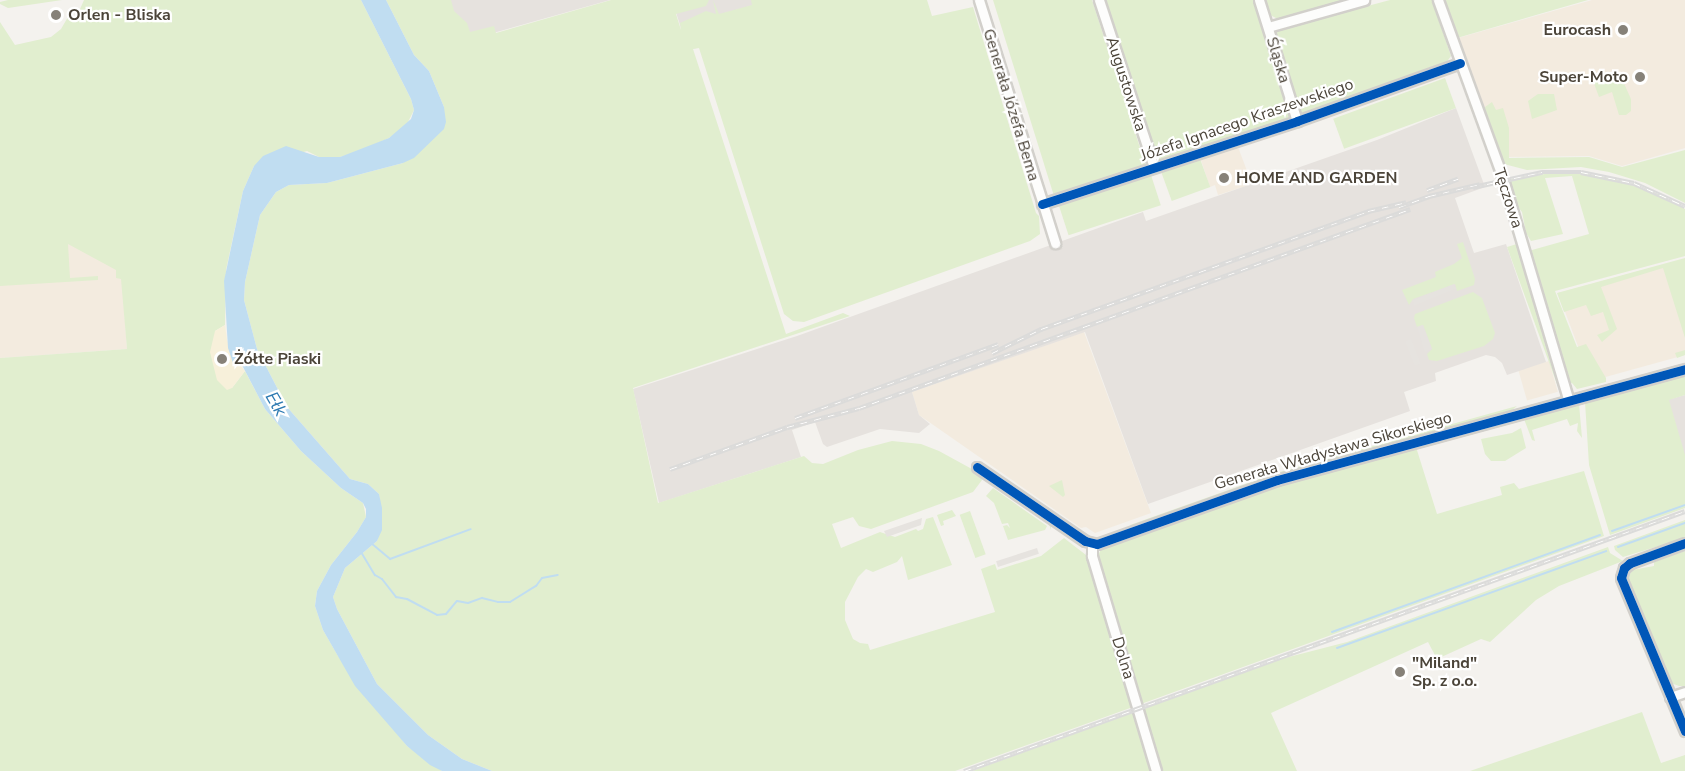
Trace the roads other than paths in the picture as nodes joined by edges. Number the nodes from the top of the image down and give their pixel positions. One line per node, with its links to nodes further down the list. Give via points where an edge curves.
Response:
1 (979, 0): 10 (street, Generała Józefa Bema)
2 (1099, 0): 9 (street, Augustowska)
3 (1259, 0): 6 (street, Śląska)
4 (1364, 0): 6 (street)
5 (1438, 0): 7 (street, Tęczowa)
6 (1268, 27): 8 (street, Śląska)
7 (1461, 63): 8 (street, Józefa Ignacego Kraszewskiego); 13 (street, Tęczowa, via 1503,179)
8 (1297, 121): 9 (street, Józefa Ignacego Kraszewskiego)
9 (1154, 167): 10 (street, Józefa Ignacego Kraszewskiego)
10 (1042, 204): 11 (street, Generała Józefa Bema)
11 (1055, 243)
12 (1685, 369): 13 (street, Generała Władysława Sikorskiego)
13 (1568, 399): 16 (street, Generała Władysława Sikorskiego, via 1269,483)
14 (977, 467): 16 (street)
15 (1685, 543): 18 (street, via 1630,563 1623,571 1622,582)
16 (1092, 545): 20 (street, Dolna)
17 (1685, 692): 18 (street)
18 (1670, 697): 19 (street)
19 (1685, 731)
20 (1156, 771)

